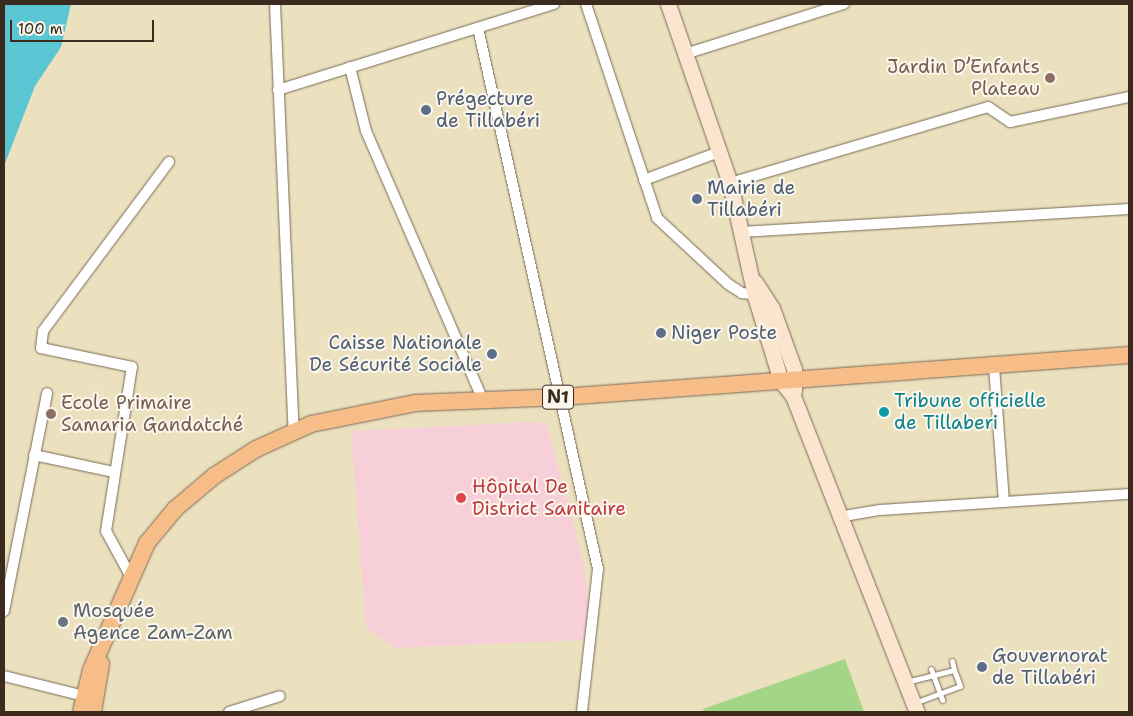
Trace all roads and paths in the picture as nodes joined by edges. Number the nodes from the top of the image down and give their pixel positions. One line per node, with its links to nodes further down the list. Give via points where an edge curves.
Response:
1 (275, 4): 9 (street)
2 (554, 4): 6 (street)
3 (586, 4): 13 (street)
4 (668, 4): 7 (street)
5 (844, 4): 7 (street)
6 (478, 28): 8 (street); 22 (street)
7 (685, 54): 11 (street)
8 (350, 66): 9 (street); 23 (street, via 366,131)
9 (278, 90): 24 (street)
10 (1129, 97): 14 (street, via 1010,122 988,106)
11 (719, 152): 13 (street); 14 (street)
12 (169, 162): 26 (street, via 43,332 41,348 132,367)
13 (644, 180): 17 (street, via 657,218 728,284)
14 (730, 183): 16 (street)
15 (1129, 209): 16 (street)
16 (740, 232): 17 (street)
17 (759, 291): 20 (street)
18 (1129, 355): 19 (main road, N1)
19 (994, 366): 20 (main road, N1); 28 (street)
20 (790, 386): 22 (main road, N1); 29 (street)
21 (48, 393): 25 (street)
22 (562, 397): 23 (main road, N1); 47 (street, via 598,569)
23 (482, 398): 24 (main road, N1, via 359,412)
24 (294, 431): 30 (main road, N1, via 214,476 175,509 147,543)
25 (34, 456): 26 (street); 31 (street)
26 (114, 472): 30 (street, via 106,531)
27 (1129, 494): 28 (street)
28 (1004, 502): 29 (street, via 880,510)
29 (838, 517): 37 (street)
30 (131, 577): 32 (main road, N1)
31 (4, 611)
32 (101, 652): 43 (main road, N1); 45 (main road, N1)
33 (952, 661): 34 (lane)
34 (954, 670): 35 (lane); 38 (lane)
35 (932, 672): 37 (lane); 39 (lane)
36 (4, 676): 43 (street)
37 (906, 682): 44 (street)
38 (960, 686): 39 (lane); 40 (lane)
39 (939, 694): 42 (lane); 44 (lane)
40 (962, 694)
41 (280, 696): 46 (street)
42 (942, 700)
43 (83, 704)
44 (916, 708)
45 (93, 712)
46 (233, 712)
47 (582, 712)

